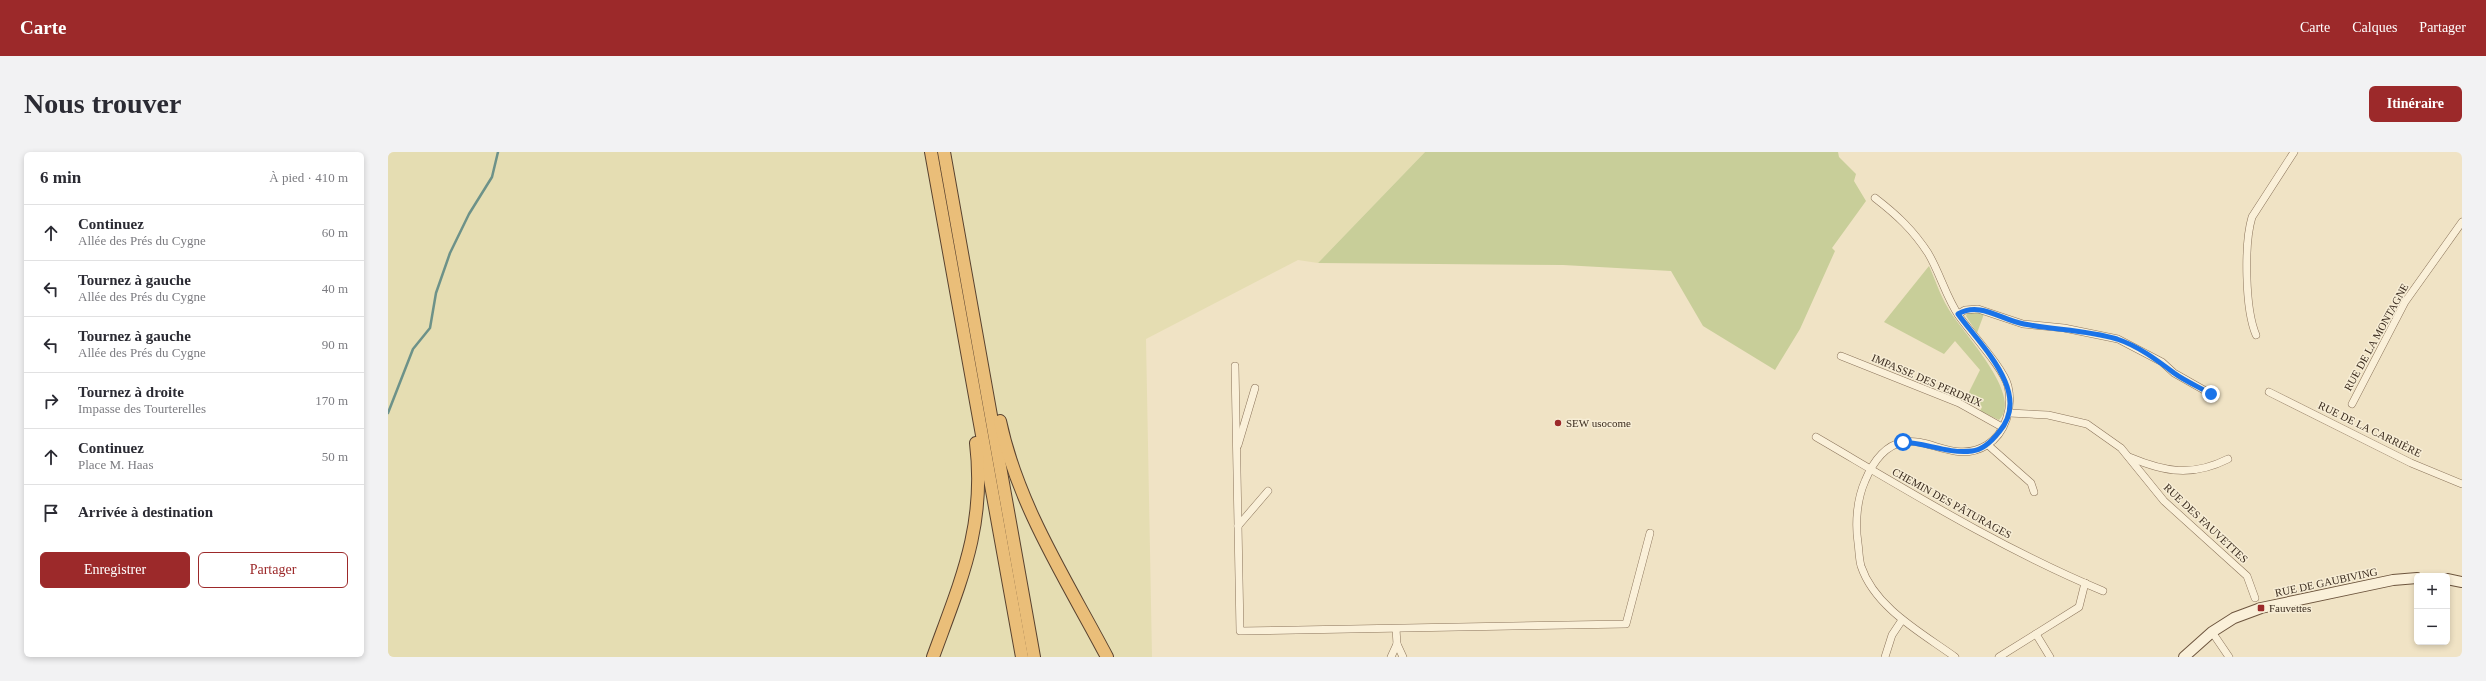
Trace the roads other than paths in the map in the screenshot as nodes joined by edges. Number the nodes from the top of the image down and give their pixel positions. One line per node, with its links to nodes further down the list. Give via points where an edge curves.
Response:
1 (931, 152): 11 (highway)
2 (944, 152): 7 (highway)
3 (2294, 152): 8 (street, via 2252,217 2249,227 2247,259 2250,321)
4 (1875, 198): 6 (street, via 1902,218 1928,254)
5 (2462, 222): 15 (street, RUE DE LA MONTAGNE, via 2405,302)
6 (1958, 314): 14 (street, via 1965,310 1978,309 2023,324 2064,328 2118,339 2162,362 2174,373); 16 (street, via 2008,384)
7 (975, 326): 42 (highway); 43 (highway, via 991,378 1006,448 1022,496)
8 (2256, 335)
9 (1841, 356): 17 (street, IMPASSE DES PERDRIX, via 1959,404)
10 (1235, 366): 20 (street)
11 (974, 386): 40 (highway, via 974,420 980,473 978,514 970,555); 41 (highway)
12 (1255, 388): 20 (street)
13 (2269, 392): 24 (street, RUE DE LA CARRIÈRE, via 2411,462)
14 (2211, 394)
15 (2352, 404)
16 (2009, 412): 17 (street); 21 (street, RUE DES FAUVETTES, via 2048,415 2088,424)
17 (2002, 427): 19 (street)
18 (1816, 437): 23 (street, CHEMIN DES PÂTURAGES)
19 (1988, 445): 23 (street, via 1973,451 1946,451 1920,443 1903,442 1887,449); 26 (street, via 2031,483)
20 (1236, 451): 27 (street)
21 (2128, 456): 22 (street, via 2152,466 2183,471 2209,469); 34 (street, RUE DES FAUVETTES, via 2164,501 2247,576)
22 (2228, 459)
23 (1870, 469): 32 (street, CHEMIN DES PÂTURAGES, via 1954,519); 35 (street, via 1861,491 1856,530 1861,566 1878,595)
24 (2462, 484)
25 (1268, 491): 27 (street)
26 (2034, 492)
27 (1238, 526): 36 (street, via 1240,631)
28 (1650, 533): 36 (street, via 1626,624)
29 (2414, 578): 37 (main road, RUE DE GAUBIVING, via 2394,580 2261,608 2234,618)
30 (2450, 580): 31 (main road)
31 (2462, 582)
32 (2085, 583): 33 (street, CHEMIN DES PÂTURAGES); 38 (street, via 2079,607)
33 (2103, 590)
34 (2256, 598)
35 (1902, 620): 46 (street, via 1892,635); 47 (street)
36 (1396, 629): 39 (street)
37 (2212, 632): 50 (main road, RUE DE GAUBIVING); 51 (street)
38 (2036, 634): 48 (street); 49 (street)
39 (1396, 644): 44 (street); 45 (street)
40 (933, 657)
41 (1022, 657)
42 (1034, 657)
43 (1107, 657)
44 (1391, 657)
45 (1403, 657)
46 (1885, 657)
47 (1955, 657)
48 (1999, 657)
49 (2050, 657)
50 (2184, 657)
51 (2229, 657)

